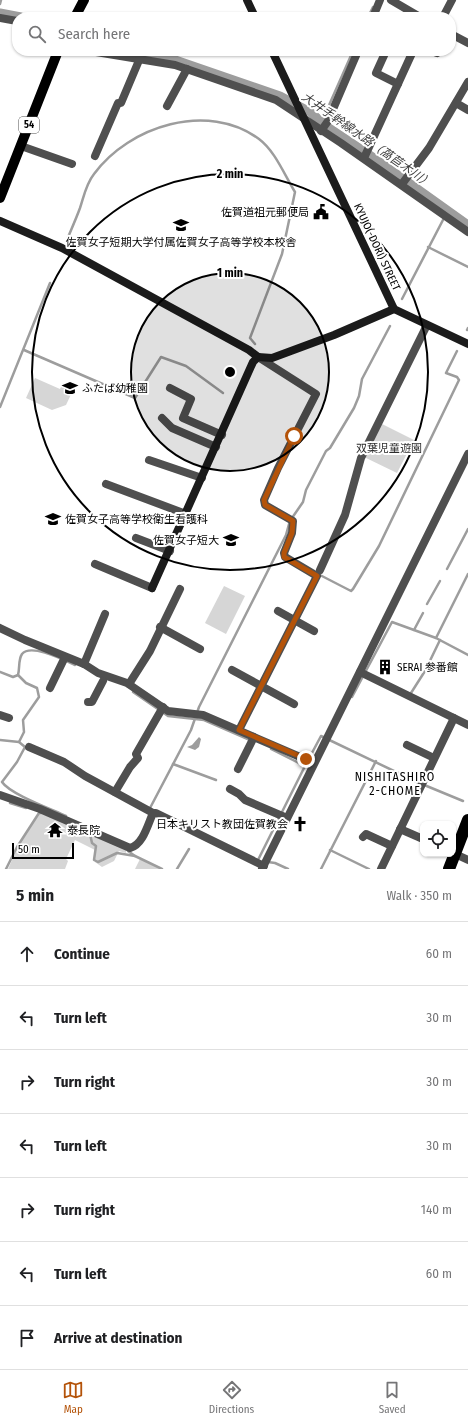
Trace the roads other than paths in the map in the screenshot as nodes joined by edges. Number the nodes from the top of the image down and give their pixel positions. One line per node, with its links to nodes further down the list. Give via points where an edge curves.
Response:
1 (84, 0): 7 (main road)
2 (247, 0): 8 (street)
3 (380, 0): 9 (street)
4 (390, 0): 6 (street)
5 (452, 0): 10 (street)
6 (402, 9)
7 (78, 12)
8 (253, 12)
9 (375, 12)
10 (446, 12)
11 (0, 18): 12 (street)
12 (12, 20)
13 (456, 37): 14 (street)
14 (468, 43)
15 (56, 56): 30 (main road, 54)
16 (126, 56): 21 (street)
17 (274, 56): 28 (street, KYUJO(-DORI) STREET)
18 (356, 56): 29 (street)
19 (384, 56): 24 (street, via 376,73)
20 (411, 56): 24 (street)
21 (140, 58): 22 (street); 32 (street)
22 (187, 68): 26 (street); 28 (street, via 276,100)
23 (468, 82): 25 (street)
24 (398, 84): 31 (street)
25 (456, 103): 27 (street); 34 (street)
26 (167, 106)
27 (468, 110)
28 (306, 121): 29 (street); 38 (street, KYUJO(-DORI) STREET)
29 (324, 127): 31 (street)
30 (21, 146): 33 (street); 35 (main road, 54)
31 (366, 154): 34 (street)
32 (95, 156)
33 (72, 164)
34 (405, 180): 37 (street)
35 (0, 198)
36 (0, 221): 41 (street, via 62,248)
37 (468, 232)
38 (394, 309): 39 (street); 41 (street, via 272,358)
39 (428, 325): 40 (street); 54 (street, via 361,458 345,515)
40 (468, 344)
41 (258, 357): 44 (street, via 253,362); 58 (street, via 316,394 264,500 265,505 291,520 292,533 284,555 317,576)
42 (170, 388): 44 (street, via 191,399 183,418)
43 (162, 418): 45 (street, via 172,428)
44 (222, 435): 45 (street)
45 (216, 447): 48 (street)
46 (468, 454): 66 (street)
47 (149, 460): 48 (street)
48 (202, 478): 50 (street)
49 (106, 484): 50 (street)
50 (186, 514): 52 (street)
51 (136, 538): 52 (street)
52 (170, 551): 53 (street, via 152,588)
53 (94, 564)
54 (320, 570)
55 (180, 589): 59 (street)
56 (278, 611): 58 (street)
57 (105, 614): 64 (street)
58 (294, 622): 61 (street); 69 (street)
59 (160, 627): 62 (street); 68 (street, via 150,652)
60 (0, 628): 63 (street)
61 (314, 631)
62 (200, 649)
63 (64, 660): 64 (street); 70 (street)
64 (84, 664): 68 (street, via 98,673)
65 (232, 670): 69 (street)
66 (363, 674): 76 (street); 83 (street)
67 (102, 681): 71 (street, via 92,702)
68 (129, 684): 73 (street)
69 (261, 686): 72 (street); 78 (street)
70 (50, 688)
71 (88, 702)
72 (294, 704)
73 (161, 710): 78 (street, via 196,713); 86 (street, via 136,754 138,758)
74 (0, 714): 75 (street)
75 (9, 718)
76 (454, 718): 77 (street); 82 (street)
77 (468, 725)
78 (239, 730): 79 (street)
79 (252, 740): 83 (street); 84 (street)
80 (407, 745): 82 (street)
81 (29, 747): 86 (street, via 64,762)
82 (434, 758): 91 (street)
83 (310, 761): 89 (street)
84 (238, 769)
85 (230, 789): 89 (street, via 245,800)
86 (115, 792): 88 (street)
87 (0, 795): 88 (street, via 40,809 130,848 136,847 139,842)
88 (150, 811): 99 (street)
89 (283, 817): 99 (street)
90 (468, 820): 95 (highway)
91 (400, 829): 93 (street); 94 (street)
92 (363, 837): 94 (street, via 366,834)
93 (420, 838)
94 (392, 846): 100 (street)
95 (456, 849)
96 (456, 855): 98 (street)
97 (453, 857): 101 (highway)
98 (468, 860)
99 (264, 864)
100 (381, 869)
101 (449, 869)

